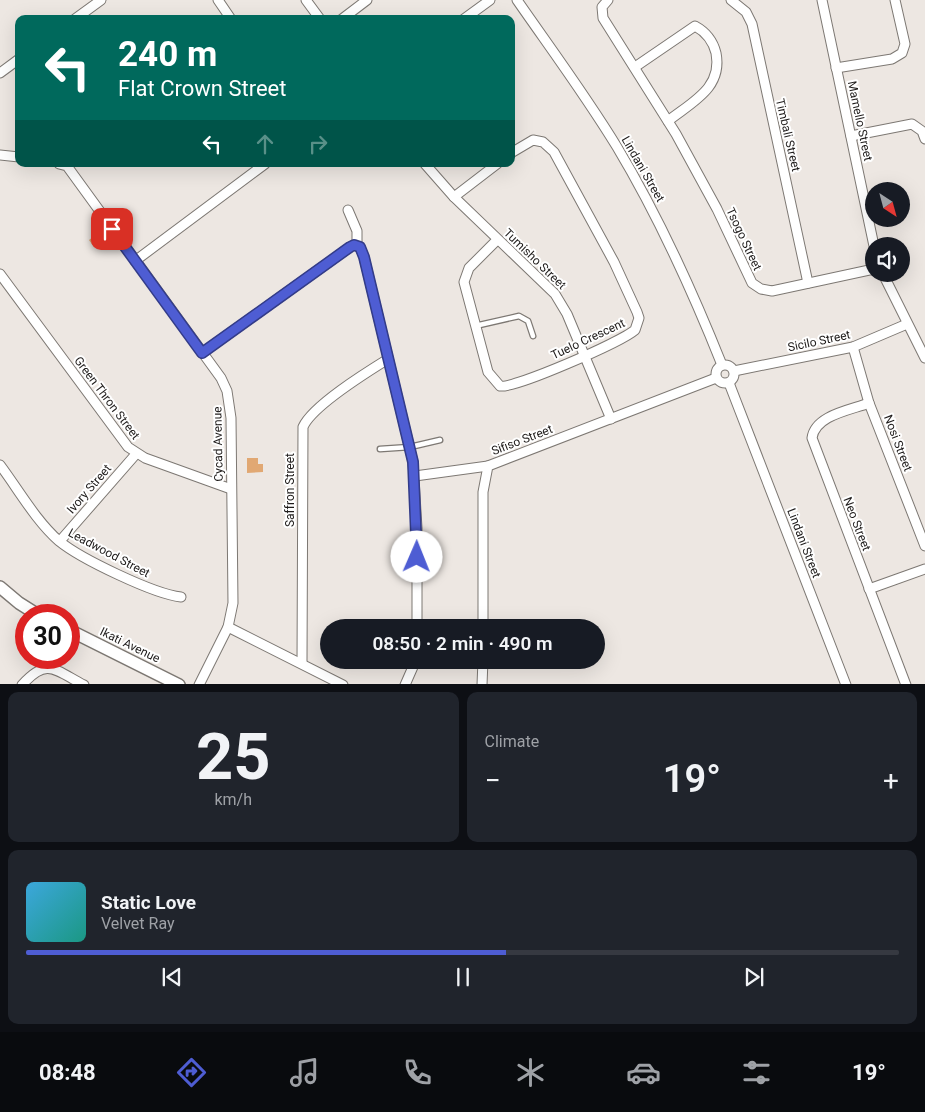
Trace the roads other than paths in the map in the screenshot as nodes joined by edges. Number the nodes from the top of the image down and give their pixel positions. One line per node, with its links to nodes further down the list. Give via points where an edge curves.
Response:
1 (101, 0): 11 (street)
2 (218, 0): 12 (street)
3 (306, 0): 13 (street)
4 (368, 0): 14 (street)
5 (490, 0): 15 (street)
6 (517, 0): 48 (street, Lindani Street, via 594,111 635,180 680,265)
7 (608, 0): 17 (street, Tsogo Street, via 602,7 603,18)
8 (731, 0): 39 (street, Timbali Street, via 746,12 752,24)
9 (822, 0): 18 (street, Mamello Street)
10 (895, 0): 18 (street, via 905,44 902,53 892,59)
11 (80, 15)
12 (228, 15)
13 (317, 15)
14 (347, 15)
15 (469, 15)
16 (15, 63): 19 (street)
17 (635, 68): 20 (street, Tsogo Street); 20 (street, via 695,26 704,31 714,46 719,67 716,78 705,92)
18 (836, 68): 21 (street, Mamello Street)
19 (0, 73)
20 (668, 121): 39 (street, Tsogo Street, via 717,209 752,283 761,290 772,291)
21 (851, 136): 22 (street, via 912,124 922,131); 32 (street, Mamello Street)
22 (925, 139)
23 (515, 151): 45 (street, Tuelo Crescent, via 533,140 544,142 554,152 638,312 638,324 630,334)
24 (0, 154): 25 (street)
25 (15, 156)
26 (67, 167): 35 (street, Cycad Avenue)
27 (261, 167): 35 (street)
28 (427, 167): 30 (street, Tumisho Street)
29 (493, 167): 30 (street)
30 (454, 197): 33 (street, Tumisho Street)
31 (348, 210): 34 (street)
32 (872, 237)
33 (497, 240): 41 (street, Tuelo Crescent, via 465,275); 45 (street, Tumisho Street, via 554,294 567,314)
34 (360, 248): 44 (street, via 350,247); 47 (street)
35 (135, 261): 44 (street, Cycad Avenue)
36 (865, 271): 39 (street, Tsogo Street)
37 (0, 274): 57 (street, Green Thron Street, via 121,439)
38 (887, 282): 40 (street)
39 (808, 283)
40 (907, 324): 43 (street, Sicilo Street); 46 (street)
41 (475, 326): 42 (lane, via 519,316 528,322); 45 (street, Tuelo Crescent, via 488,372 500,386 516,384)
42 (533, 336)
43 (853, 347): 49 (street, Sicilo Street); 52 (street, Nosi Street)
44 (202, 353): 61 (street, Cycad Avenue, via 221,378 229,399)
45 (584, 356): 53 (street, Tumisho Street)
46 (925, 358)
47 (388, 359): 55 (street); 73 (street, Saffron Street, via 318,409 303,427)
48 (722, 365): 49 (street); 50 (street, via 717,369)
49 (734, 371): 51 (street, via 734,377)
50 (716, 378): 51 (street, via 721,383); 53 (street, Sifiso Street)
51 (728, 383): 83 (street, Lindani Street)
52 (869, 403): 63 (street, Nosi Street); 66 (street, Neo Street, via 822,421 812,438)
53 (611, 419): 59 (street, Sifiso Street)
54 (440, 440): 55 (lane)
55 (410, 447): 56 (lane); 60 (street)
56 (380, 449)
57 (136, 454): 61 (street, Green Thron Street); 62 (street, Ivory Street)
58 (0, 465): 62 (street, Leadwood Street, via 44,525)
59 (488, 466): 60 (street); 70 (street, Sifiso Street, via 483,499)
60 (415, 476): 69 (street)
61 (231, 489): 71 (street, Cycad Avenue, via 233,592)
62 (60, 541): 67 (street, Leadwood Street, via 147,588)
63 (925, 546)
64 (925, 570): 66 (street)
65 (0, 587): 68 (street)
66 (869, 589): 84 (street, Neo Street)
67 (181, 597)
68 (19, 604)
69 (418, 619)
70 (483, 619)
71 (228, 627): 73 (street); 79 (street, Cycad Avenue)
72 (80, 635): 78 (street, Ikati Avenue)
73 (302, 663): 80 (street)
74 (412, 669): 81 (street)
75 (483, 669): 82 (street)
76 (22, 684): 77 (street, via 36,670 47,667)
77 (84, 684)
78 (179, 684)
79 (199, 684)
80 (343, 684)
81 (405, 684)
82 (482, 684)
83 (846, 684)
84 (906, 684)

